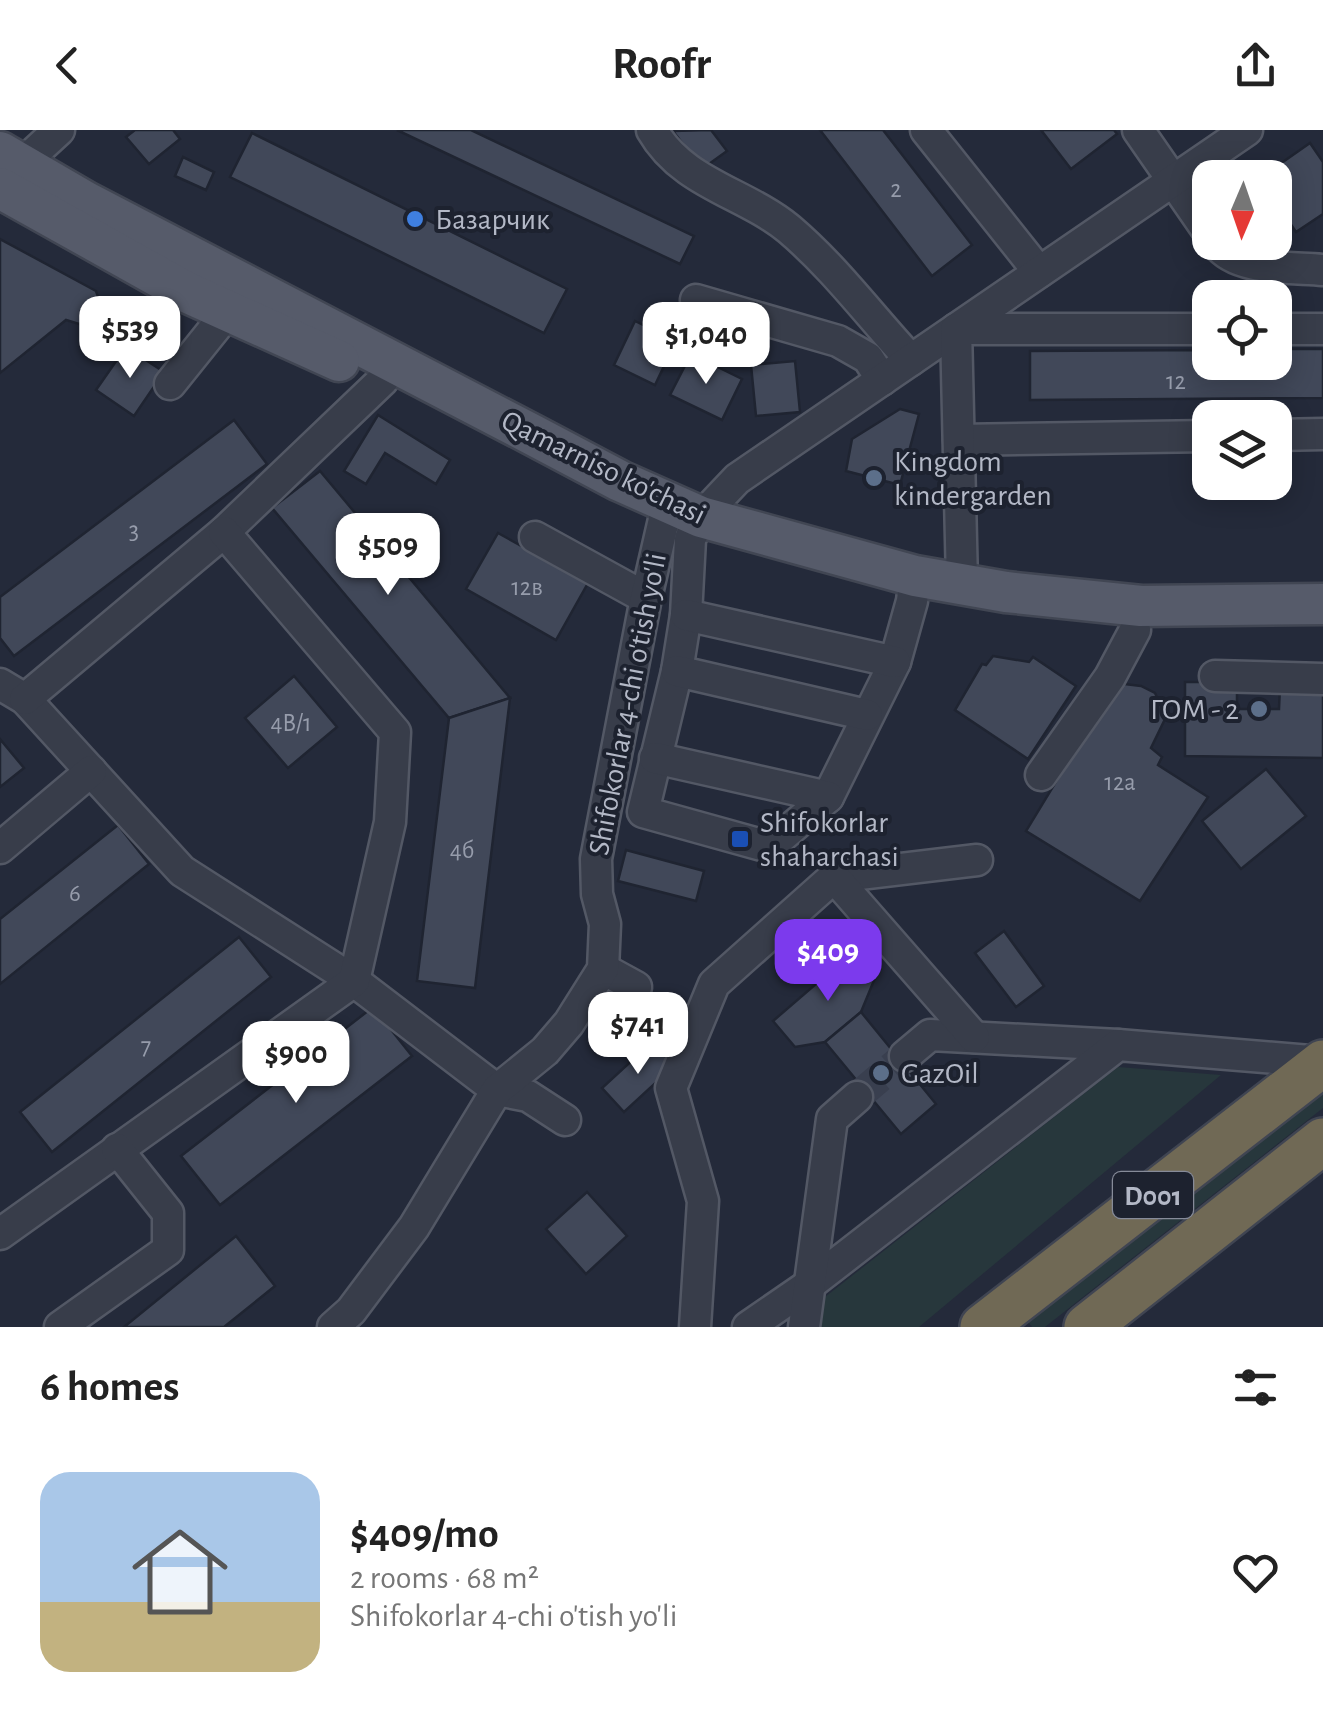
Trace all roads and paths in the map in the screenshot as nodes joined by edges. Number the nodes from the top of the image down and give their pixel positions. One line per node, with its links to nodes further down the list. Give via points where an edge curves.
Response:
1 (59, 130): 7 (street)
2 (652, 130): 19 (street, via 686,171 784,226 822,258)
3 (926, 130): 12 (street)
4 (1138, 130): 8 (street)
5 (1247, 130): 6 (street)
6 (1208, 140): 8 (street)
7 (5, 158): 14 (main road, Qamarniso ko'chasi); 27 (main road, Qamarniso ko'chasi, via 620,481)
8 (1175, 179): 9 (street); 12 (street)
9 (1192, 206)
10 (1244, 260): 11 (street)
11 (1323, 270)
12 (1039, 272): 15 (street)
13 (696, 300): 21 (street, via 838,341 868,358)
14 (227, 313): 20 (main road, Qamarniso ko'chasi); 22 (street)
15 (956, 329): 16 (street); 19 (street); 26 (street)
16 (1192, 329)
17 (1292, 329): 18 (street)
18 (1323, 329)
19 (911, 360): 21 (street)
20 (383, 380): 27 (main road, Qamarniso ko'chasi); 28 (street)
21 (882, 380): 27 (street)
22 (170, 384)
23 (1323, 434): 24 (street)
24 (1292, 435)
25 (1192, 436): 26 (street)
26 (959, 440): 30 (street)
27 (680, 521): 31 (main road, Qamarniso ko'chasi); 32 (street, Shifokorlar 4-chi o'tish yo'li); 34 (street)
28 (224, 532): 41 (street); 51 (street, via 396,732 390,822)
29 (534, 537): 32 (street)
30 (962, 583): 31 (main road, Qamarniso ko'chasi); 33 (main road, Qamarniso ko'chasi, via 1141,606)
31 (913, 588): 36 (main road, Qamarniso ko'chasi); 37 (street)
32 (646, 598): 50 (street, Shifokorlar 4-chi o'tish yo'li, via 596,859)
33 (1323, 604)
34 (686, 615): 37 (street); 38 (street)
35 (1323, 627): 36 (main road, Qamarniso ko'chasi)
36 (1136, 630): 45 (street)
37 (895, 662): 42 (street)
38 (677, 671): 42 (street); 43 (street)
39 (1215, 676): 40 (street)
40 (1323, 679)
41 (12, 692): 44 (street)
42 (867, 715): 46 (street)
43 (655, 758): 46 (street); 46 (street, via 642,812 769,847)
44 (91, 771): 47 (street); 51 (street, via 182,870)
45 (1041, 775)
46 (828, 796)
47 (0, 848)
48 (977, 860): 49 (street)
49 (834, 877): 53 (street); 67 (street, via 714,984 671,1088 703,1202)
50 (603, 969): 52 (street); 57 (street, via 557,1037)
51 (354, 981): 57 (street); 61 (street)
52 (636, 986)
53 (974, 1037): 54 (street); 55 (street, via 930,1035)
54 (1118, 1046): 56 (street); 63 (street)
55 (905, 1056)
56 (1323, 1063): 64 (highway, D001)
57 (497, 1090): 59 (street, via 528,1096); 66 (street, via 414,1227)
58 (858, 1097): 63 (street, via 832,1119)
59 (565, 1120)
60 (1323, 1141): 70 (highway, D001)
61 (117, 1148): 62 (street); 65 (street, via 168,1213 168,1250)
62 (1, 1229)
63 (809, 1286): 68 (street); 69 (street)
64 (988, 1326)
65 (60, 1327)
66 (334, 1327)
67 (694, 1327)
68 (748, 1327)
69 (804, 1327)
70 (1087, 1327)

